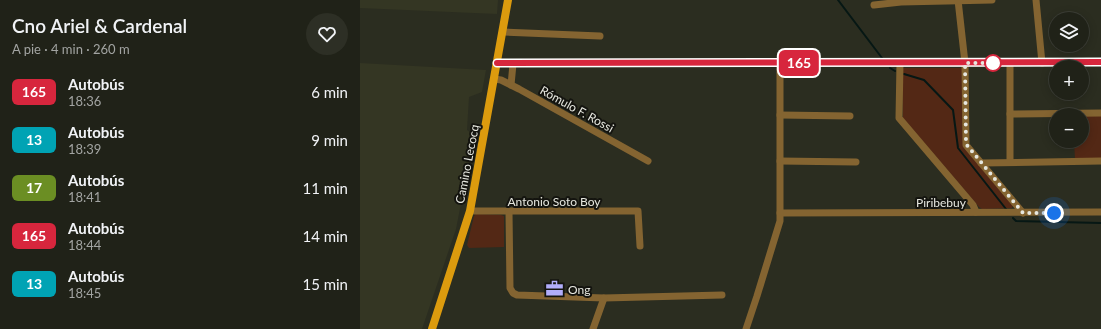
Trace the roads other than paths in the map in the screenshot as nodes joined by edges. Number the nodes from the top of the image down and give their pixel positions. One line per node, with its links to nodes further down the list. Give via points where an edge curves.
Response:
1 (508, 0): 7 (main road, Camino Lecocq)
2 (992, 0): 5 (street)
3 (1036, 0): 15 (street)
4 (901, 1): 5 (street); 6 (street)
5 (958, 1): 13 (street)
6 (874, 5)
7 (503, 32): 8 (street); 10 (main road, Camino Lecocq)
8 (600, 36)
9 (1101, 62): 15 (street)
10 (497, 63): 16 (street); 17 (main road, Camino Lecocq)
11 (780, 63): 12 (street); 16 (street); 21 (street)
12 (900, 63): 13 (street); 31 (street, via 899,118 973,205)
13 (965, 63): 14 (street); 28 (street, via 966,141)
14 (1010, 63): 15 (street); 20 (street)
15 (1042, 63)
16 (513, 64): 18 (street)
17 (494, 79): 18 (street, Rómulo F. Rossi); 29 (main road, Camino Lecocq)
18 (511, 86): 23 (street, Rómulo F. Rossi)
19 (1101, 113): 20 (street)
20 (1010, 114): 27 (street)
21 (780, 115): 22 (street); 24 (street)
22 (850, 116)
23 (648, 161)
24 (780, 161): 26 (street); 33 (street)
25 (1101, 161): 27 (street)
26 (856, 162)
27 (1010, 162): 28 (street)
28 (981, 163): 34 (street)
29 (470, 211): 30 (street, Antonio Soto Boy); 38 (main road, Camino Lecocq)
30 (509, 212): 35 (street, Antonio Soto Boy, via 638,211); 37 (street, via 510,288 513,293)
31 (976, 212): 33 (street, Piribebuy); 34 (street, Piribebuy)
32 (1101, 212): 34 (street, Piribebuy)
33 (780, 213): 40 (street, via 780,221)
34 (1023, 213)
35 (640, 246)
36 (722, 295): 37 (street)
37 (604, 298): 39 (street)
38 (432, 329)
39 (593, 329)
40 (746, 329)

